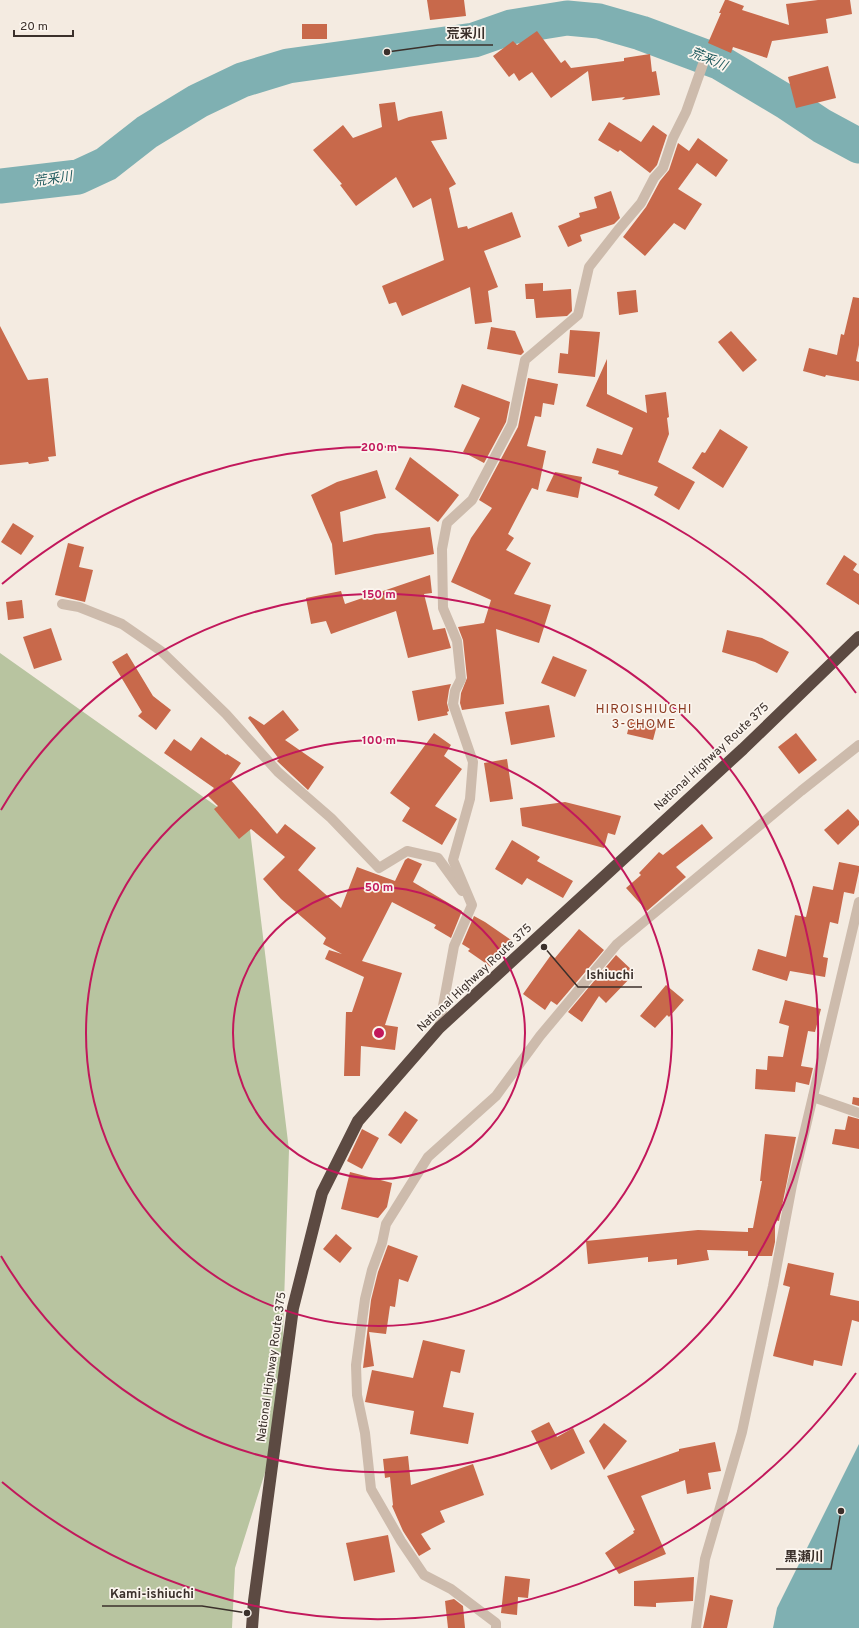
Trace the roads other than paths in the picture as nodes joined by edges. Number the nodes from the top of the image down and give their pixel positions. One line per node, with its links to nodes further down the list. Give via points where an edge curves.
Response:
1 (703, 64): 6 (street, via 663,168 654,178 641,203 589,267 578,315 525,360 512,424 472,500 447,523 442,550 443,608 457,641 461,679 455,691 453,704 473,762 470,799 453,860)
2 (62, 604): 6 (street, via 79,607 122,624 161,651 226,714 278,772 331,818 379,868 407,851 438,858)
3 (859, 637): 7 (highway, National Highway Route 375, via 743,749)
4 (859, 745): 11 (street, via 617,944 540,1036 496,1096 428,1157 386,1224 365,1299 356,1365 357,1395 365,1434 371,1489 424,1575 451,1589 496,1623)
5 (859, 902): 8 (street)
6 (472, 905): 7 (street, via 454,946)
7 (440, 1028): 10 (highway, National Highway Route 375, via 358,1121 322,1192 293,1308)
8 (813, 1097): 9 (street); 12 (street, via 792,1185 742,1432 705,1559)
9 (859, 1113)
10 (252, 1628)
11 (496, 1628)
12 (696, 1628)

